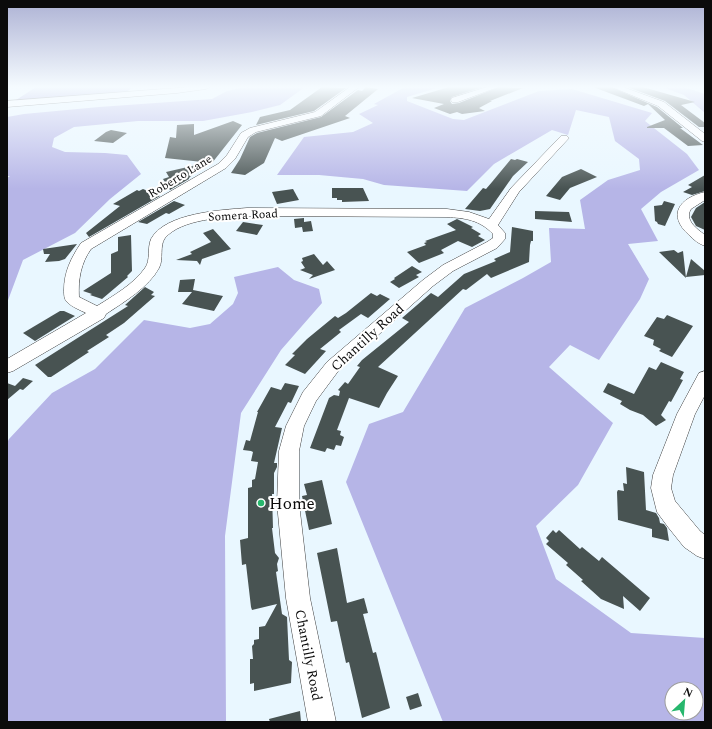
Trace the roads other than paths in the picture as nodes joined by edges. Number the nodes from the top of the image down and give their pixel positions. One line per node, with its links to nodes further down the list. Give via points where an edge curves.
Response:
1 (289, 121): 8 (street, Roberto Lane, via 246,134 222,166 86,246 77,258 70,283 72,299)
2 (682, 121): 4 (street)
3 (564, 138): 6 (street, via 515,190)
4 (705, 139)
5 (705, 195): 7 (street, via 686,206 682,215 683,220)
6 (492, 224): 8 (street, Somera Road, via 477,217 447,213 247,212 197,218 172,227 161,235 155,246 151,270); 12 (street, Chantilly Road, via 499,233 499,239 448,268 428,283 333,366 309,397 295,426 289,452 288,503 298,598)
7 (705, 242)
8 (99, 314): 9 (street, Somera Road)
9 (7, 367)
10 (705, 378): 11 (street, via 686,414 663,475 661,488 665,505 676,520 692,539)
11 (705, 548)
12 (322, 722)

